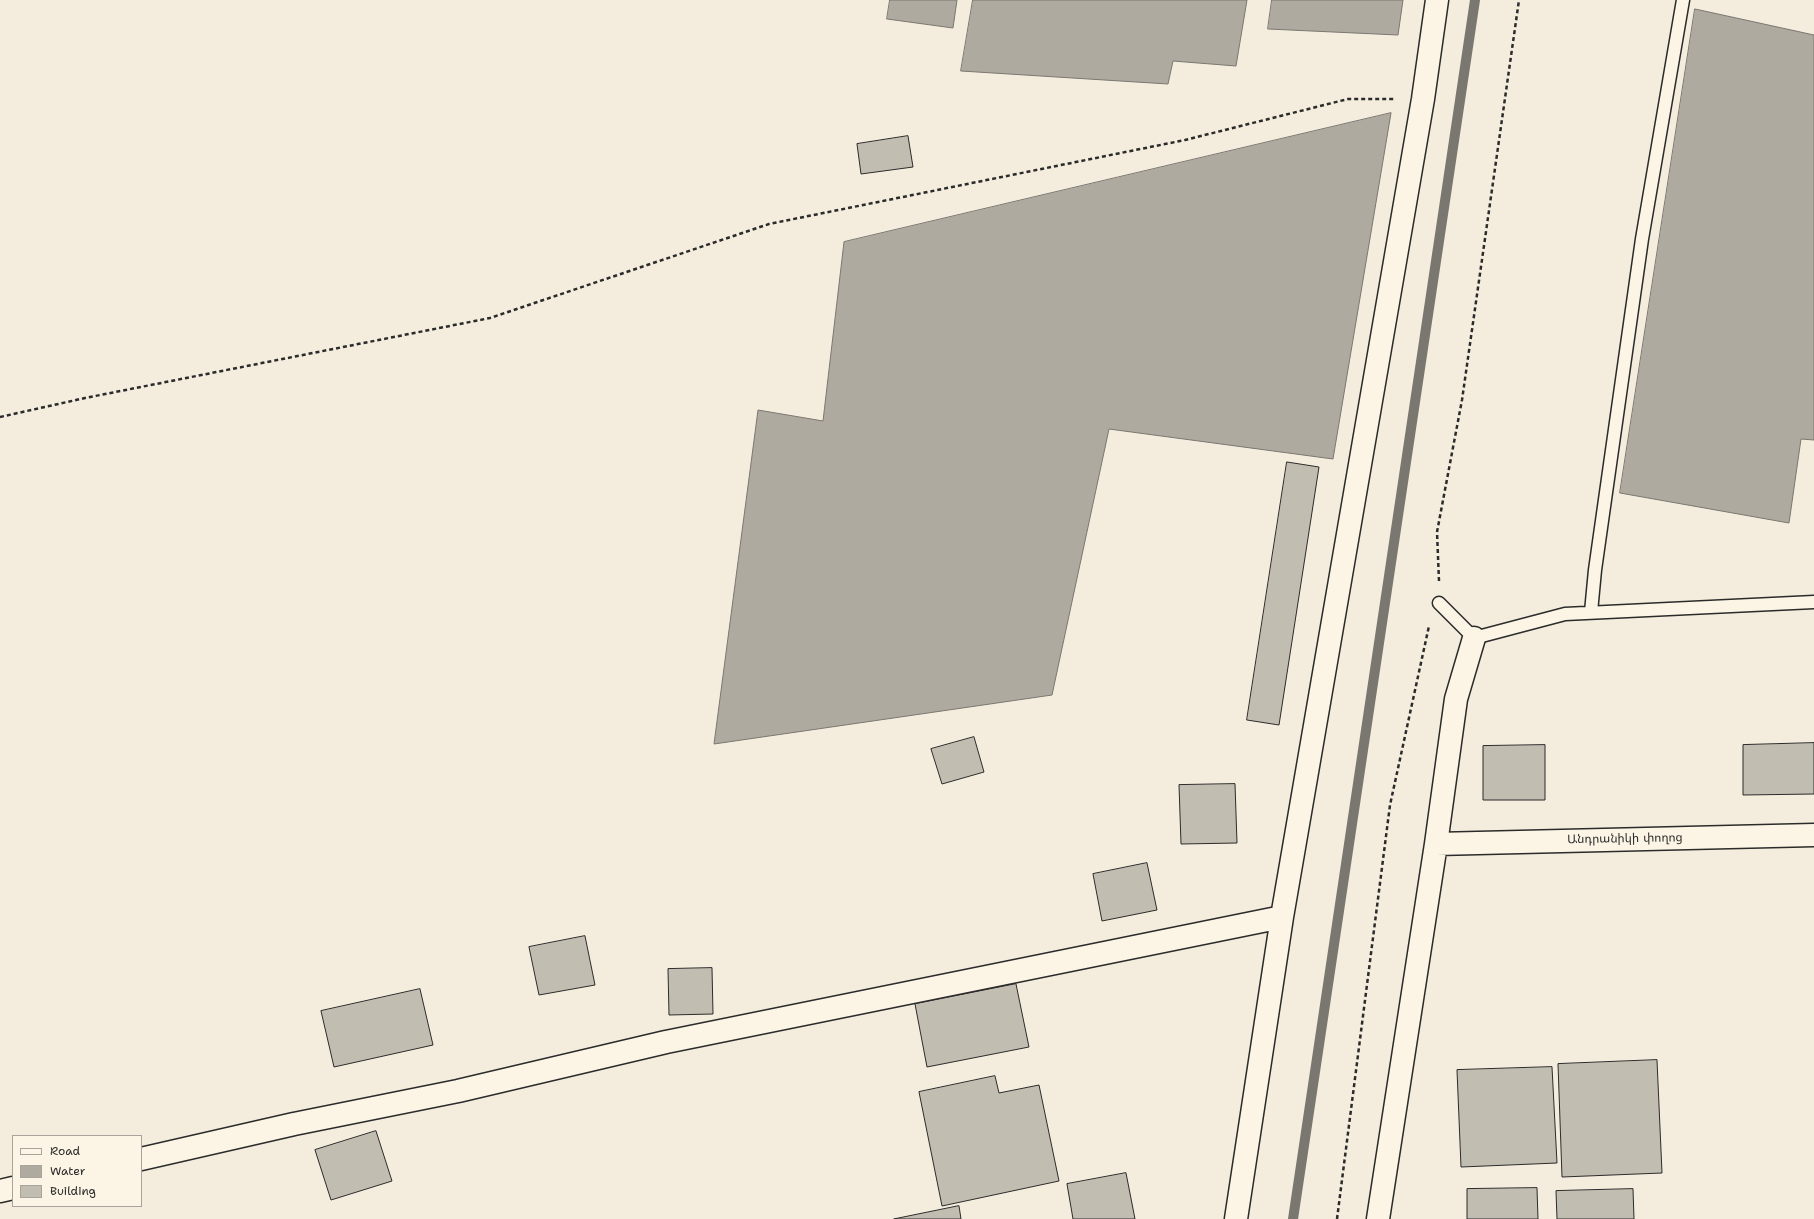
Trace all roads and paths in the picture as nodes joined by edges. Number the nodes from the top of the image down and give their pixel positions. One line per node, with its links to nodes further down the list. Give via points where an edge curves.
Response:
1 (1437, 0): 3 (street)
2 (1682, 0): 7 (lane, via 1642,239 1594,570)
3 (1422, 99): 4 (path, via 1348,99 1185,140 769,224 490,318); 11 (street)
4 (0, 417)
5 (1814, 602): 7 (lane)
6 (1439, 603): 8 (lane)
7 (1591, 612): 8 (lane, via 1566,614)
8 (1474, 638): 10 (street, via 1456,699)
9 (1814, 835): 10 (street, Անդրանիկի փողոց)
10 (1436, 844): 16 (street)
11 (1282, 917): 12 (street, via 666,1042 458,1091 294,1124); 15 (street)
12 (142, 1159)
13 (12, 1188): 14 (street)
14 (0, 1191)
15 (1236, 1219)
16 (1378, 1219)

